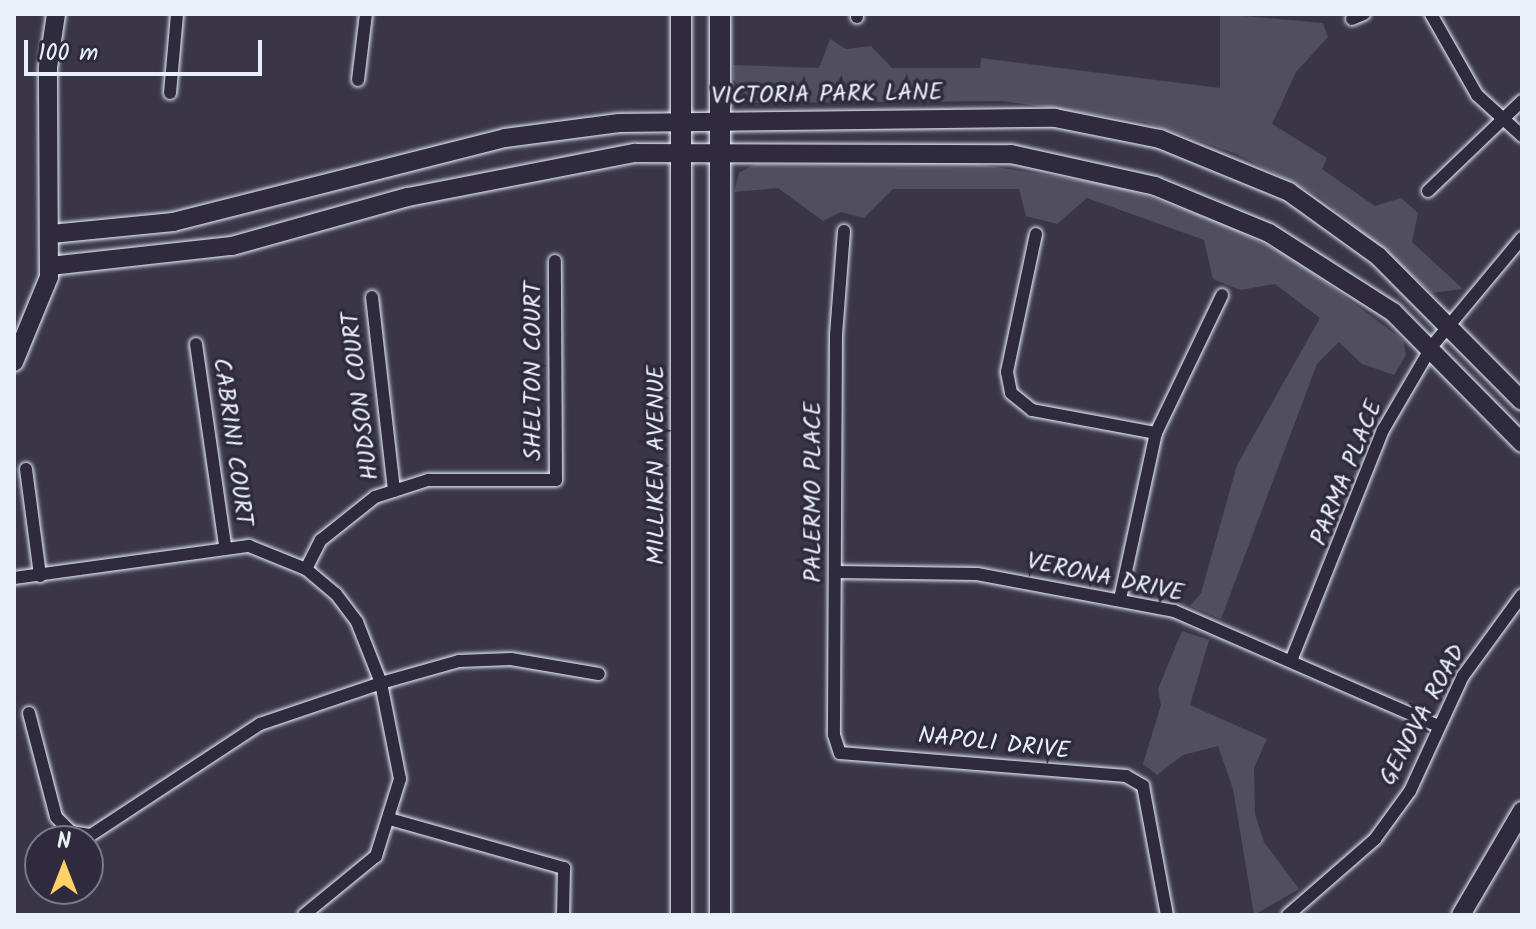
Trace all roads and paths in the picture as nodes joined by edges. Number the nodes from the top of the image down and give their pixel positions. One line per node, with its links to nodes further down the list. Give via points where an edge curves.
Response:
1 (56, 14): 18 (street, via 48,67)
2 (177, 14): 8 (street)
3 (366, 14): 7 (street)
4 (681, 14): 11 (main road, MILLIKEN AVENUE)
5 (720, 14): 12 (main road)
6 (1431, 14): 10 (street)
7 (358, 80)
8 (170, 93)
9 (1522, 101): 10 (street)
10 (1499, 120): 13 (street); 16 (street)
11 (683, 121): 12 (street, VICTORIA PARK LANE); 14 (main road, MILLIKEN AVENUE); 18 (street, VICTORIA PARK LANE, via 505,138 280,200 144,227)
12 (721, 121): 15 (main road); 25 (street, VICTORIA PARK LANE, via 1041,117 1160,139 1249,171 1323,213)
13 (1522, 136)
14 (684, 153): 15 (street); 22 (street, via 635,153 509,173 232,246); 51 (main road, MILLIKEN AVENUE)
15 (721, 154): 27 (street, via 964,151 1100,170 1269,233 1350,281); 52 (main road)
16 (1428, 191)
17 (844, 231): 36 (street, PALERMO PLACE, via 836,335)
18 (51, 234): 22 (street)
19 (1036, 234): 30 (street, via 1007,372 1011,393 1032,410 1090,415)
20 (1522, 238): 25 (street, PARMA PLACE)
21 (555, 261): 33 (street, SHELTON COURT, via 556,480 428,480)
22 (50, 266): 28 (street, via 45,298)
23 (1222, 295): 30 (street)
24 (372, 297): 33 (street, HUDSON COURT)
25 (1450, 324): 27 (street, PARMA PLACE); 29 (street, VICTORIA PARK LANE)
26 (196, 344): 34 (street, CABRINI COURT)
27 (1432, 346): 31 (street); 41 (street, PARMA PLACE, via 1383,430)
28 (14, 362)
29 (1522, 401)
30 (1156, 433): 40 (street)
31 (1522, 443)
32 (26, 469): 37 (street)
33 (394, 491): 35 (street, via 375,497 321,540)
34 (225, 546): 35 (street, via 249,546); 37 (street)
35 (306, 569): 43 (street, via 357,622)
36 (836, 572): 40 (street, VERONA DRIVE, via 977,574); 46 (street, PALERMO PLACE)
37 (40, 576): 38 (street)
38 (14, 578)
39 (1522, 595): 45 (street, GENOVA ROAD, via 1463,676)
40 (1120, 599): 41 (street, VERONA DRIVE, via 1174,611)
41 (1291, 661): 45 (street, VERONA DRIVE)
42 (599, 674): 43 (street, via 472,660)
43 (381, 683): 44 (street, via 260,724 91,835 71,832 56,817); 48 (street, via 400,779)
44 (29, 713)
45 (1439, 726): 54 (street, GENOVA ROAD, via 1410,791 1375,839)
46 (840, 753): 53 (street, NAPOLI DRIVE, via 864,760 963,758 1126,776 1143,786)
47 (1522, 811): 55 (street)
48 (393, 820): 49 (street, via 376,856); 50 (street, via 564,868)
49 (304, 915)
50 (563, 915)
51 (681, 915)
52 (720, 915)
53 (1167, 915)
54 (1288, 915)
55 (1461, 915)

